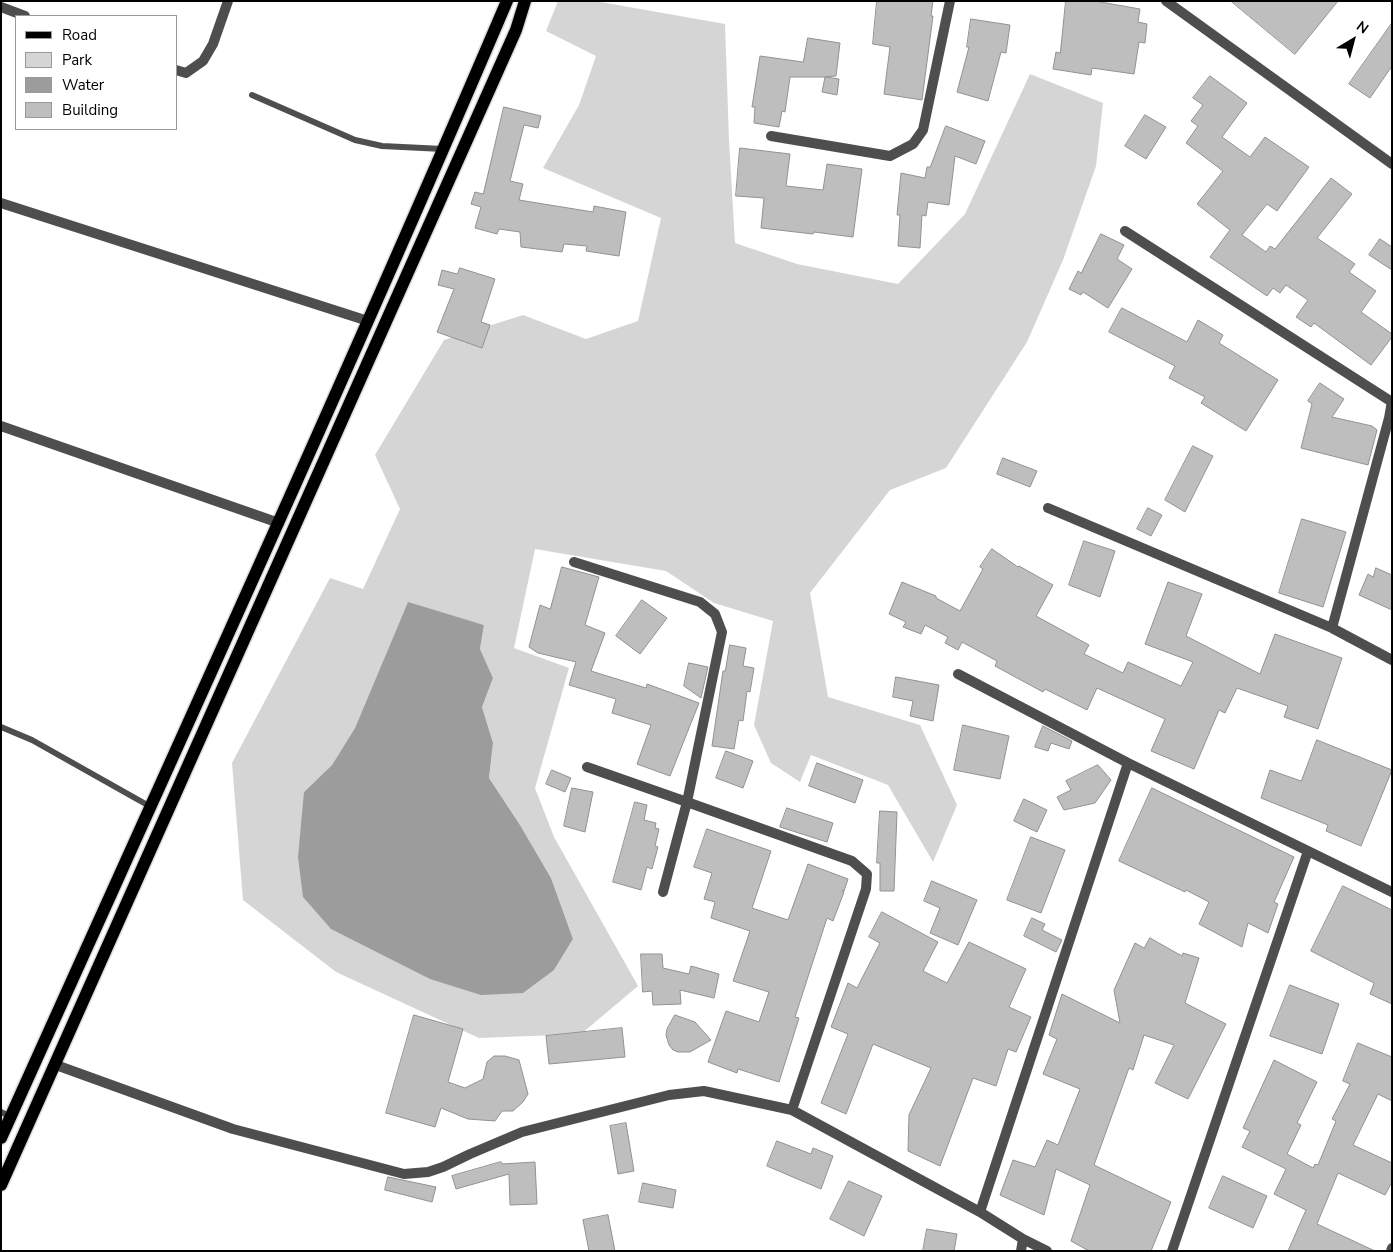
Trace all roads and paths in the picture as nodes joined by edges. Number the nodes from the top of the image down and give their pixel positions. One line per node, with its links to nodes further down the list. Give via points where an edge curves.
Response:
1 (228, 1): 8 (street, via 213,44 202,61 186,73)
2 (508, 1): 11 (main road)
3 (525, 1): 32 (main road, via 516,30)
4 (950, 1): 10 (street, via 924,130 913,144 890,156)
5 (1166, 1): 12 (street)
6 (9, 6): 7 (street)
7 (23, 15)
8 (178, 71)
9 (252, 95): 11 (lane, via 355,140 382,146)
10 (771, 136)
11 (444, 149): 15 (main road)
12 (1392, 164)
13 (1, 204): 15 (street)
14 (1126, 231): 16 (street)
15 (368, 321): 19 (main road)
16 (1392, 402): 21 (street)
17 (1, 426): 19 (street)
18 (1048, 508): 21 (street)
19 (279, 523): 28 (main road)
20 (574, 562): 27 (street, via 700,602 714,614 722,632)
21 (1332, 628): 22 (street)
22 (1392, 660)
23 (958, 674): 25 (street)
24 (1, 726): 28 (lane)
25 (1128, 763): 29 (street); 37 (street)
26 (587, 767): 27 (street)
27 (687, 802): 30 (street); 33 (street, via 852,861 867,874 866,889)
28 (151, 807): 34 (main road)
29 (1308, 851): 31 (street); 41 (street)
30 (663, 892)
31 (1392, 892)
32 (56, 1065): 33 (street, via 233,1129 404,1174 444,1167 522,1132 669,1095 704,1090); 36 (main road)
33 (792, 1110): 37 (street)
34 (6, 1114): 35 (main road)
35 (1, 1138)
36 (1, 1185)
37 (980, 1212): 38 (street)
38 (1023, 1240): 39 (street); 40 (street)
39 (1021, 1251)
40 (1047, 1251)
41 (1172, 1251)

